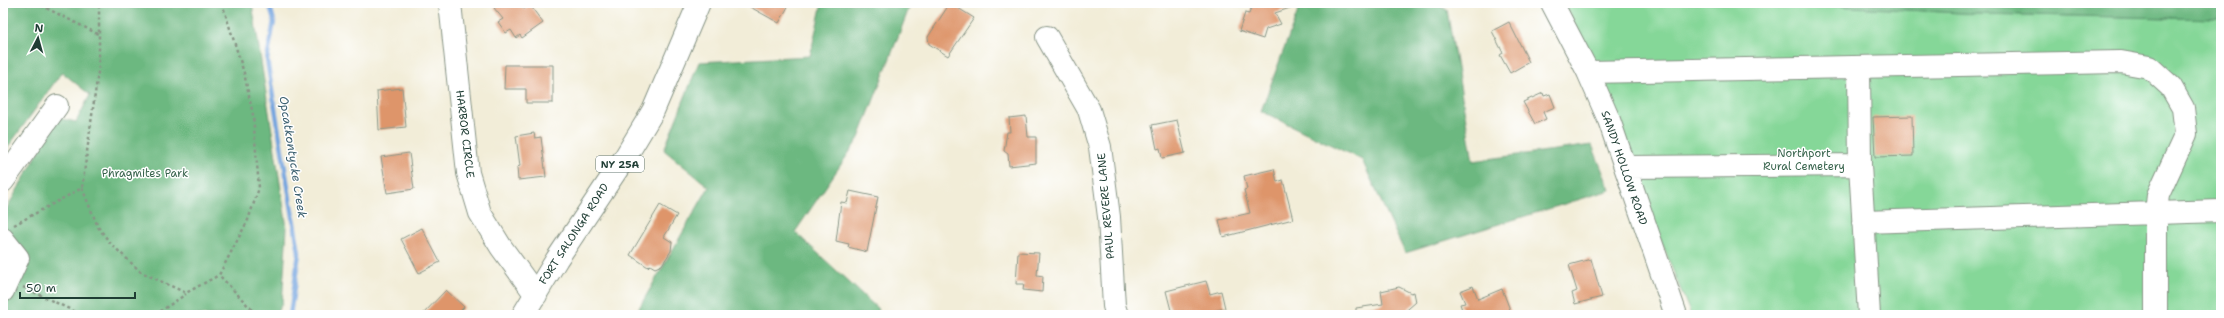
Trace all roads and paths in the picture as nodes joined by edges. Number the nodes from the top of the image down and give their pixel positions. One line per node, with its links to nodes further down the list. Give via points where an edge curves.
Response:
1 (36, 3): 7 (path)
2 (99, 3): 7 (path)
3 (222, 3): 20 (path, via 244,73 253,114 259,188 248,220)
4 (450, 3): 23 (street, HARBOR CIRCLE, via 468,173 480,214 500,247)
5 (699, 3): 23 (street, FORT SALONGA ROAD / NY 25A, via 653,111)
6 (1552, 3): 10 (street, SANDY HOLLOW ROAD)
7 (100, 35): 15 (path, via 99,65)
8 (1047, 37): 28 (street, PAUL REVERE LANE, via 1089,110 1100,146 1109,217 1114,306)
9 (1859, 67): 10 (street); 12 (street); 17 (street, via 2121,62 2149,67 2171,87 2183,108 2186,134 2158,195)
10 (1588, 72): 13 (street, SANDY HOLLOW ROAD)
11 (57, 106): 14 (street)
12 (1860, 165): 13 (street); 18 (street)
13 (1627, 167): 29 (street, SANDY HOLLOW ROAD)
14 (3, 181)
15 (82, 188): 19 (path); 22 (path, via 98,226 111,244 141,272)
16 (2221, 211): 17 (street)
17 (2156, 213): 18 (street); 31 (street)
18 (1863, 222): 30 (street)
19 (6, 234): 21 (street, via 18,258)
20 (219, 275): 22 (path); 26 (path)
21 (13, 289): 24 (path)
22 (186, 293): 25 (path)
23 (536, 295): 27 (street, FORT SALONGA ROAD / NY 25A)
24 (82, 315)
25 (155, 315)
26 (257, 315)
27 (523, 315)
28 (1117, 315)
29 (1676, 315)
30 (1869, 315)
31 (2156, 315)

